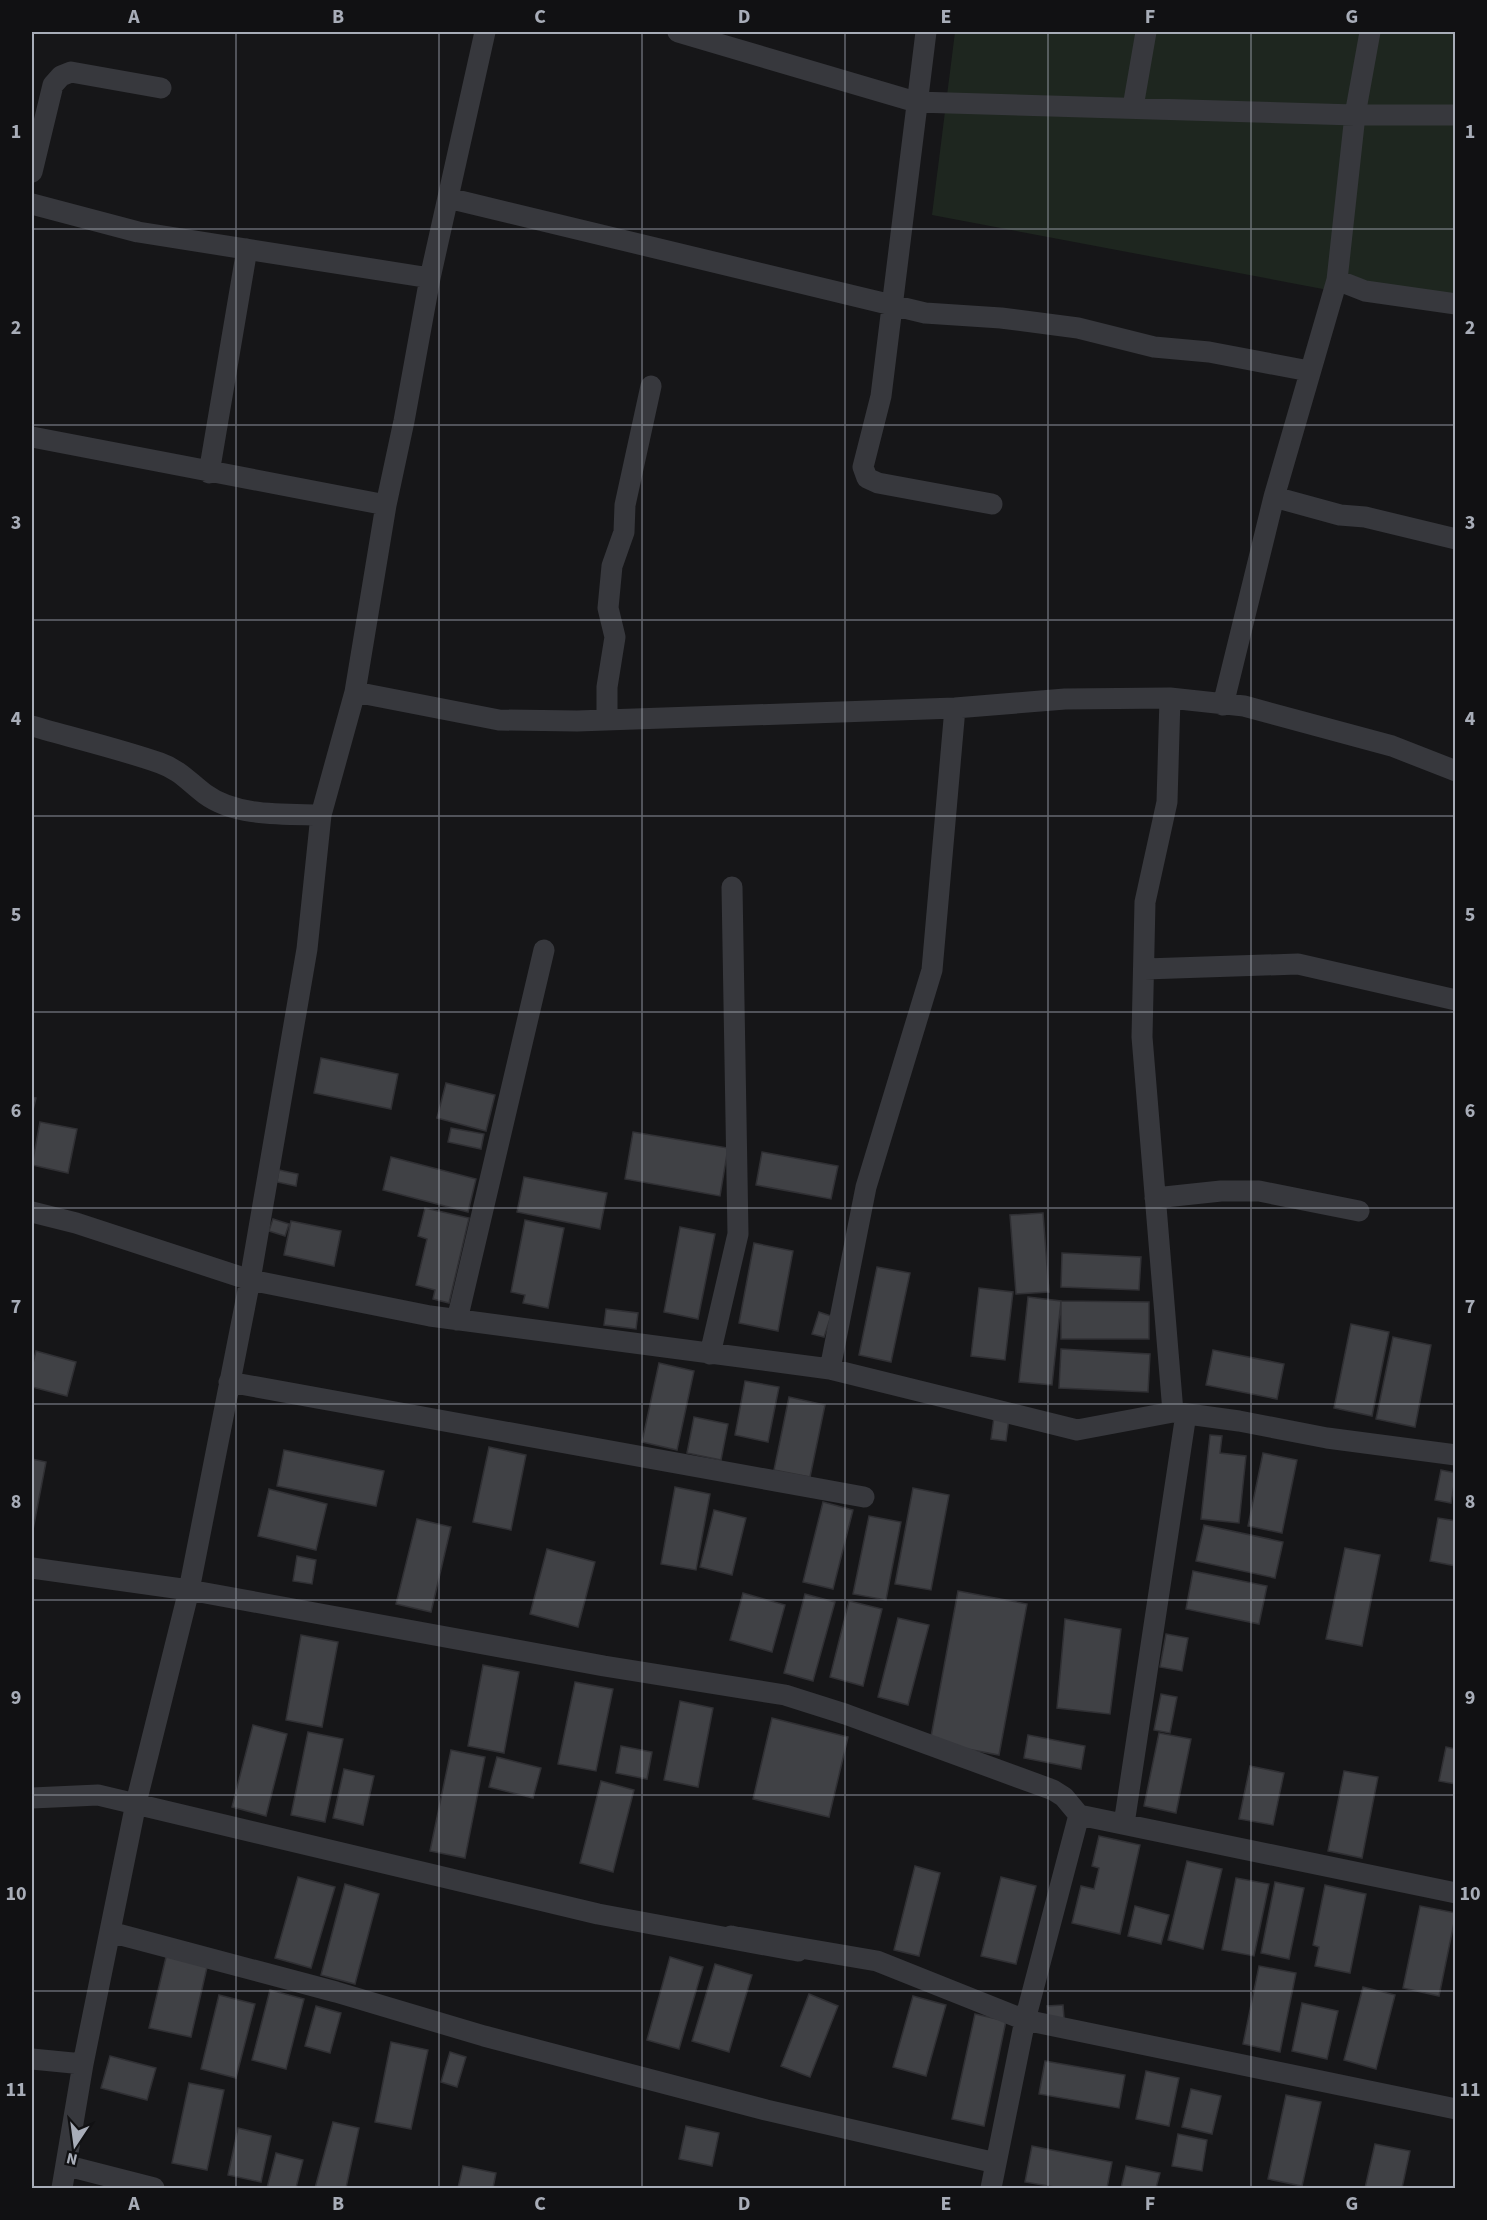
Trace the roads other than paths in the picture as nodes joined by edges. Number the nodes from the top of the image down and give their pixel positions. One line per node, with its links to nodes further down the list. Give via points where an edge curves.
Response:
1 (485, 32): 12 (street)
2 (678, 32): 7 (street)
3 (926, 32): 7 (street)
4 (1146, 32): 8 (street)
5 (1370, 32): 10 (street)
6 (161, 88): 11 (street, via 71,72 61,76 53,85)
7 (916, 102): 8 (street); 17 (street)
8 (1133, 107): 10 (street)
9 (1455, 115): 10 (street)
10 (1355, 116): 16 (street)
11 (32, 172)
12 (448, 198): 15 (street); 17 (street)
13 (32, 204): 14 (street, via 138,232)
14 (247, 249): 15 (street); 22 (street)
15 (430, 278): 25 (street)
16 (1337, 280): 18 (street, via 1365,291); 19 (street)
17 (891, 304): 19 (street, via 925,313 1078,328 1154,347 1209,352); 24 (street, via 881,396 863,466 867,478)
18 (1455, 304)
19 (1309, 370): 23 (street)
20 (651, 386): 31 (street, via 625,505 624,532 612,566 608,608 615,637 607,687)
21 (32, 437): 22 (street)
22 (209, 473): 25 (street)
23 (1274, 497): 26 (street); 29 (street)
24 (992, 504)
25 (386, 505): 27 (street)
26 (1455, 539)
27 (355, 692): 31 (street, via 499,720); 34 (street)
28 (1170, 698): 29 (street); 30 (street, via 1065,699); 37 (street, via 1167,802 1145,902)
29 (1223, 705): 33 (street, via 1244,706 1392,746)
30 (956, 708): 31 (street); 45 (street, via 932,970 866,1187)
31 (607, 718)
32 (32, 726): 34 (street, via 159,762 182,772 206,795 232,806 261,813)
33 (1455, 771)
34 (321, 815): 42 (street, via 307,950)
35 (732, 887): 44 (street, via 738,1234)
36 (544, 950): 43 (street)
37 (1145, 969): 38 (street, via 1298,964); 39 (street, via 1142,1037)
38 (1455, 1000)
39 (1155, 1198): 40 (street, via 1260,1191); 47 (street)
40 (1359, 1211)
41 (32, 1212): 42 (street)
42 (250, 1280): 43 (street); 46 (street)
43 (457, 1320): 44 (street)
44 (710, 1354): 45 (street)
45 (830, 1369): 47 (street, via 1077,1430)
46 (229, 1382): 49 (street); 51 (street)
47 (1179, 1413): 48 (street); 55 (street)
48 (1455, 1455)
49 (864, 1497)
50 (32, 1568): 51 (street)
51 (189, 1590): 53 (street); 54 (street, via 785,1695 1036,1783 1065,1797)
52 (32, 1798): 53 (street, via 98,1795)
53 (136, 1803): 57 (street); 58 (street, via 598,1914 798,1951 731,1936 877,1961)
54 (1078, 1815): 55 (street); 58 (street)
55 (1124, 1824): 56 (street)
56 (1455, 1893)
57 (110, 1932): 60 (street); 62 (street, via 766,2110)
58 (1025, 2020): 61 (street); 62 (street)
59 (32, 2059): 60 (street)
60 (83, 2064): 63 (street)
61 (1455, 2109)
62 (996, 2163): 66 (street)
63 (68, 2166): 64 (street); 65 (street)
64 (62, 2188)
65 (154, 2188)
66 (991, 2188)

